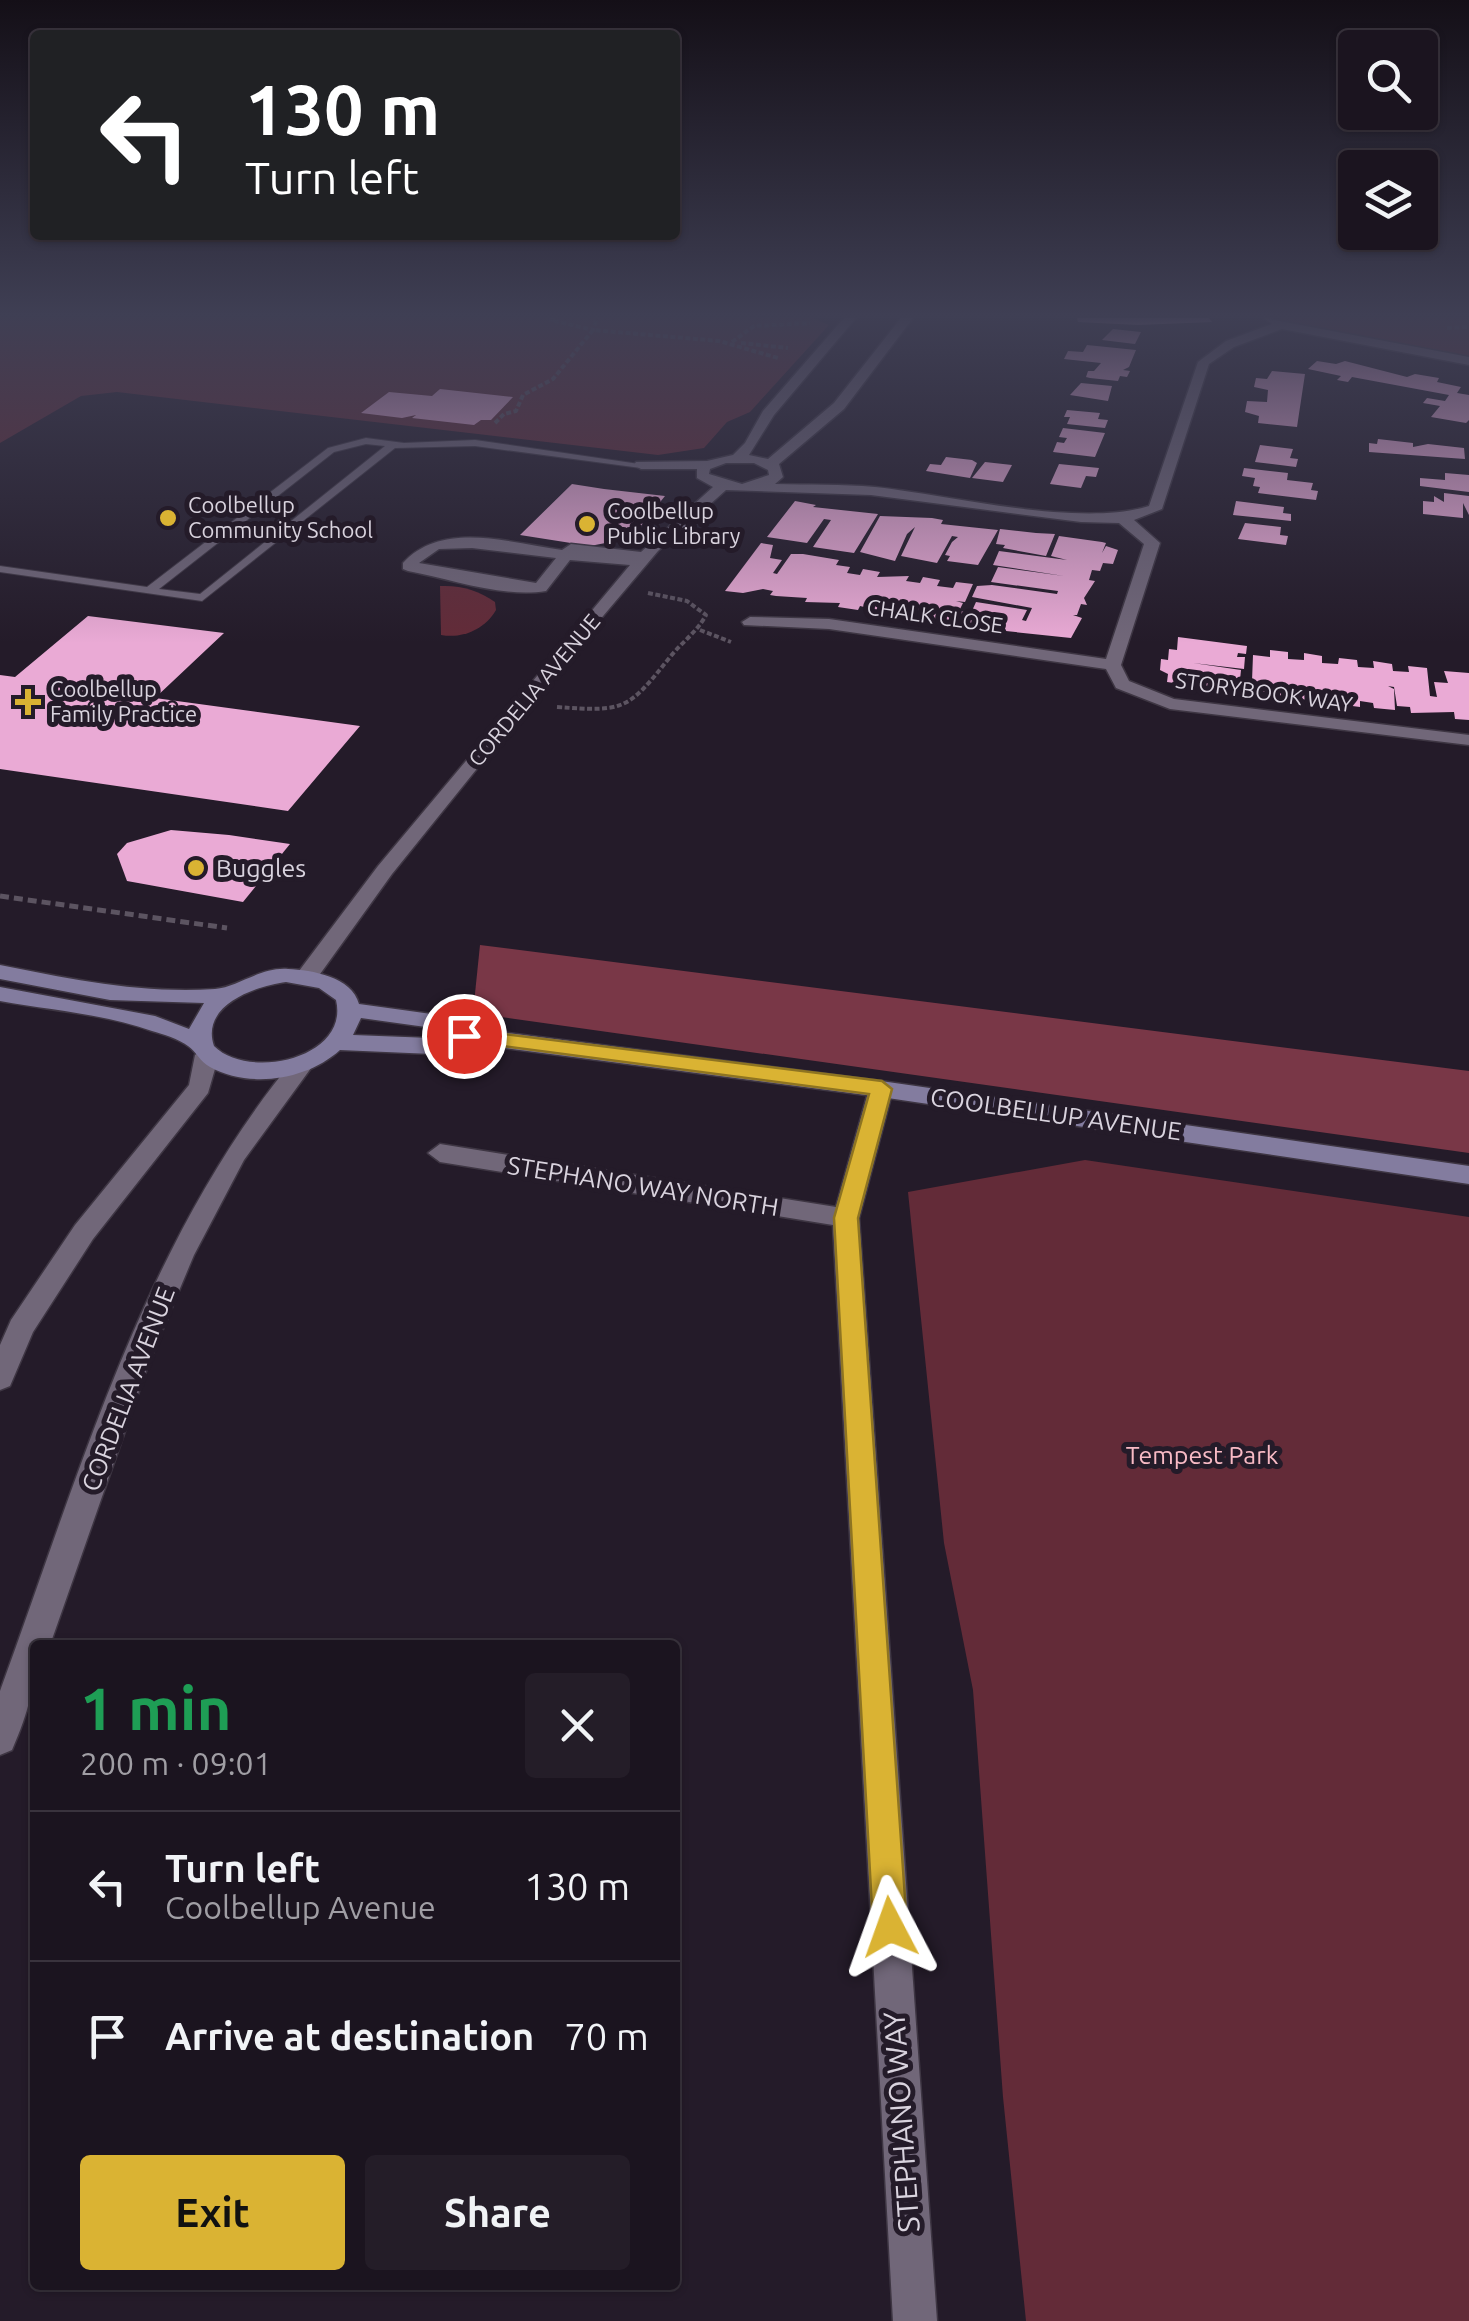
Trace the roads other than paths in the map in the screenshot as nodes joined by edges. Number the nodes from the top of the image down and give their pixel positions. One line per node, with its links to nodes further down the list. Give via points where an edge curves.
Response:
1 (761, 426): 5 (street)
2 (818, 426): 7 (street)
3 (1182, 426): 12 (street, via 1155,508)
4 (393, 445): 6 (lane, via 474,443); 16 (lane, via 366,441 331,450); 16 (lane, via 202,598)
5 (738, 458): 7 (street); 8 (street)
6 (641, 464): 8 (street, via 647,471)
7 (774, 468): 10 (street, via 771,481); 11 (street)
8 (699, 480): 9 (street); 14 (street)
9 (723, 486): 10 (street); 14 (street)
10 (751, 487): 11 (street)
11 (871, 491): 12 (street)
12 (1123, 519): 18 (street, via 1152,543)
13 (566, 555): 13 (street, via 438,544 408,566 540,588); 14 (street)
14 (647, 555): 21 (street, CORDELIA AVENUE, via 385,870)
15 (0, 568): 16 (lane)
16 (149, 591)
17 (750, 622): 18 (street, CHALK CLOSE, via 828,624)
18 (1113, 665): 19 (street, STORYBOOK WAY, via 1122,684 1170,704)
19 (1469, 740)
20 (0, 972): 23 (street, via 110,993)
21 (308, 976): 23 (street, via 264,978); 24 (street, via 338,988)
22 (0, 994): 27 (street, via 155,1023)
23 (223, 996): 27 (street, via 200,1026)
24 (352, 1010): 25 (street, COOLBELLUP AVENUE, via 446,1024); 26 (street)
25 (464, 1036): 26 (street, COOLBELLUP AVENUE, via 432,1046); 29 (street, COOLBELLUP AVENUE)
26 (339, 1042): 28 (street)
27 (203, 1049): 28 (street, via 220,1064 249,1071); 33 (street, via 200,1087 84,1232 21,1328)
28 (302, 1064): 34 (street, CORDELIA AVENUE, via 260,1112 226,1168 146,1328)
29 (882, 1089): 31 (street, COOLBELLUP AVENUE); 32 (street, STEPHANO WAY)
30 (440, 1153): 32 (street, STEPHANO WAY NORTH)
31 (1469, 1175)
32 (846, 1218): 37 (street, STEPHANO WAY)
33 (0, 1378)
34 (35, 1640)
35 (30, 1654): 36 (street, CORDELIA AVENUE)
36 (0, 1738)
37 (915, 2321)

